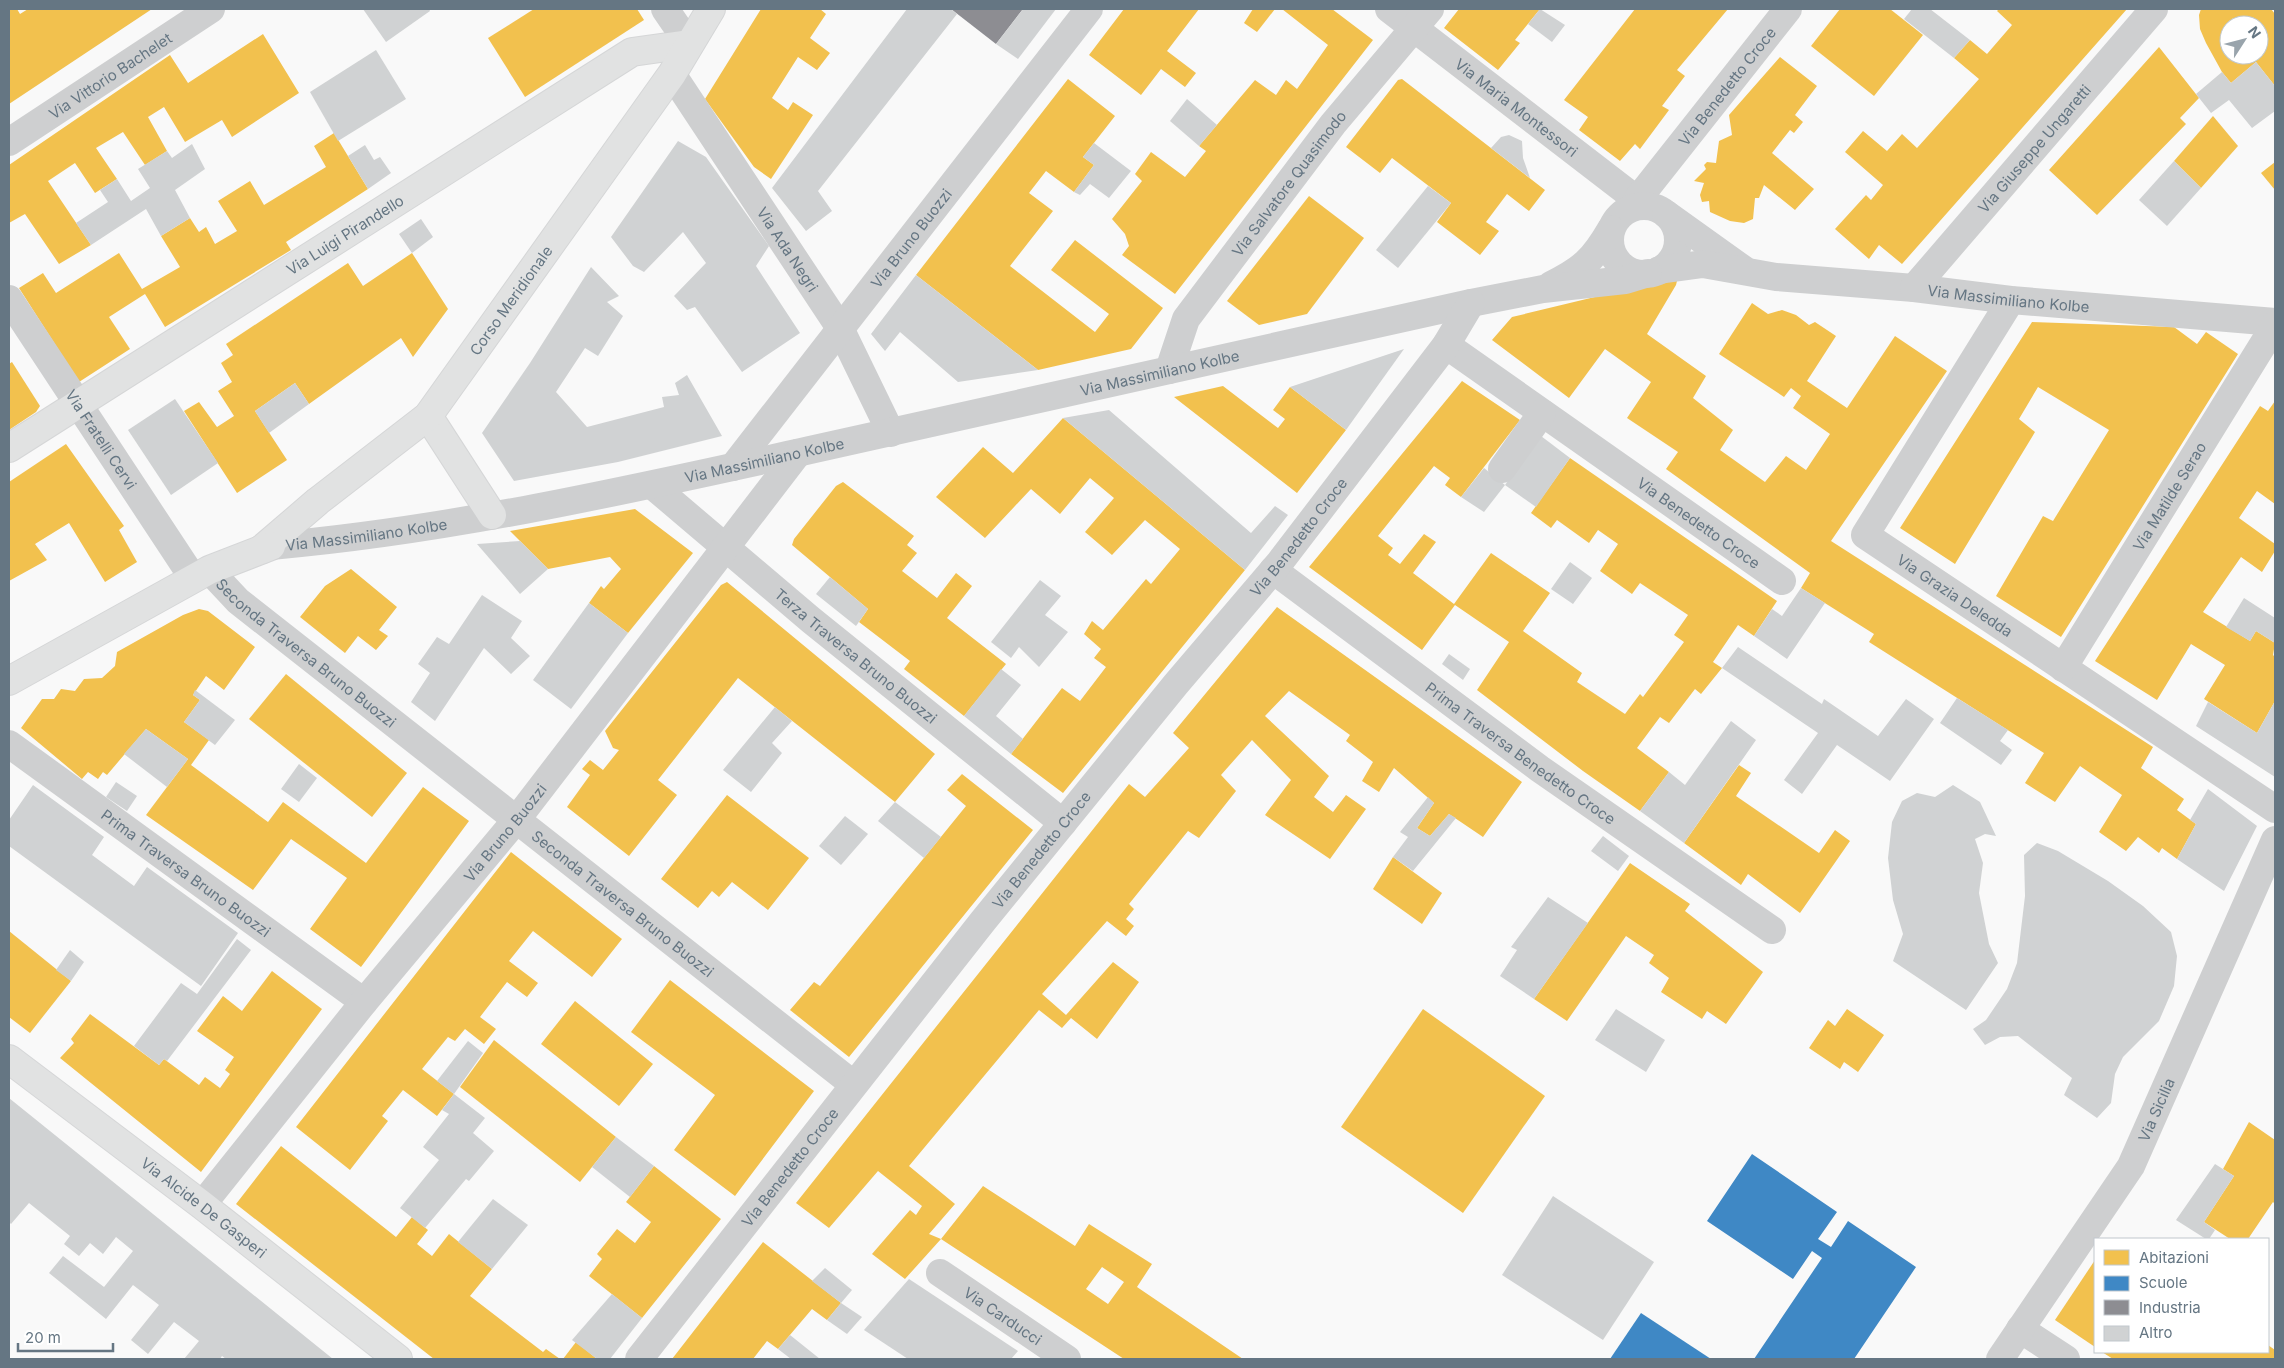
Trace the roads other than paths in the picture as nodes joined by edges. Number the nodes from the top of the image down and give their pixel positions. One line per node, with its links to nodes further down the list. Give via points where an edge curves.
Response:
1 (211, 9): 11 (street, Via Vittorio Bachelet)
2 (665, 9): 9 (street)
3 (711, 9): 9 (street, Corso Meridionale)
4 (1089, 9): 22 (street, Via Bruno Buozzi)
5 (1389, 9): 8 (street, Via Maria Montessori)
6 (1788, 9): 12 (street, Via Benedetto Croce, via 1666,163)
7 (2154, 9): 17 (street, Via Giuseppe Ungaretti)
8 (1422, 18): 12 (street, Via Maria Montessori); 24 (street, Via Salvatore Quasimodo, via 1333,124 1186,318)
9 (689, 44): 10 (street, Corso Meridionale); 25 (street, Via Luigi Pirandello, via 632,52)
10 (672, 74): 22 (street, Via Ada Negri); 27 (street, Corso Meridionale)
11 (9, 142)
12 (1649, 206): 13 (street, Via Massimiliano Kolbe, via 1634,207 1624,212); 14 (street, Via Massimiliano Kolbe); 15 (street, via 1676,231 1677,243 1675,254 1668,263)
13 (1611, 229): 15 (street, Via Massimiliano Kolbe, via 1611,246 1617,261 1631,271); 16 (street, Via Massimiliano Kolbe, via 1596,256 1572,274)
14 (1744, 270): 15 (street, Via Massimiliano Kolbe, via 1702,264); 17 (street, Via Massimiliano Kolbe, via 1776,277)
15 (1653, 272): 16 (street, Via Massimiliano Kolbe, via 1624,280)
16 (1543, 288): 20 (street, Via Massimiliano Kolbe)
17 (1914, 288): 19 (street, Via Massimiliano Kolbe)
18 (9, 298): 25 (street, Via Fratelli Cervi)
19 (2011, 300): 21 (street, Via Massimiliano Kolbe); 40 (street, Via Grazia Deledda, via 1865,535)
20 (1470, 303): 23 (street, Via Benedetto Croce); 24 (street, Via Massimiliano Kolbe)
21 (2275, 323): 40 (street, Via Matilde Serao)
22 (840, 328): 28 (street, Via Ada Negri); 31 (street, Via Bruno Buozzi)
23 (1446, 345): 26 (street, Via Benedetto Croce); 37 (street, Via Benedetto Croce)
24 (1169, 370): 28 (street, Via Massimiliano Kolbe)
25 (78, 404): 29 (street, Via Luigi Pirandello); 38 (street, Via Fratelli Cervi)
26 (1542, 413): 32 (street); 39 (street, Via Benedetto Croce)
27 (428, 416): 34 (street); 35 (street, Corso Meridionale, via 318,501)
28 (891, 433): 30 (street, Via Massimiliano Kolbe)
29 (9, 448)
30 (798, 453): 31 (street, Via Massimiliano Kolbe); 36 (street, Via Bruno Buozzi)
31 (733, 467): 33 (street, Via Massimiliano Kolbe)
32 (1502, 469)
33 (652, 485): 34 (street, Via Massimiliano Kolbe); 36 (street, Terza Traversa Bruno Buozzi)
34 (492, 515): 35 (street, Via Massimiliano Kolbe, via 341,540)
35 (267, 548): 38 (street, Via Massimiliano Kolbe)
36 (726, 548): 44 (street, Via Bruno Buozzi); 45 (street, Terza Traversa Bruno Buozzi, via 810,620)
37 (1273, 570): 45 (street, Via Benedetto Croce); 47 (street, Prima Traversa Benedetto Croce, via 1540,769)
38 (201, 574): 41 (street, Via Massimiliano Kolbe); 44 (street, Seconda Traversa Bruno Buozzi)
39 (1782, 581)
40 (2063, 668): 43 (street, Via Grazia Deledda)
41 (9, 682)
42 (9, 744): 48 (street, Prima Traversa Bruno Buozzi)
43 (2275, 810)
44 (517, 819): 48 (street, Via Bruno Buozzi); 50 (street, Seconda Traversa Bruno Buozzi)
45 (1063, 823): 50 (street, Via Benedetto Croce)
46 (2275, 840): 53 (street, Via Sicilia, via 2131,1166)
47 (1772, 930)
48 (364, 1002): 51 (street, Via Bruno Buozzi)
49 (9, 1059): 51 (street, Via Alcide De Gasperi)
50 (853, 1084): 56 (street, Via Benedetto Croce)
51 (202, 1205): 55 (street, Via Alcide De Gasperi)
52 (940, 1273): 54 (street, Via Carducci)
53 (2020, 1329): 57 (street, Via Sicilia); 58 (street)
54 (1057, 1357)
55 (398, 1359)
56 (639, 1359)
57 (2000, 1359)
58 (2066, 1359)

